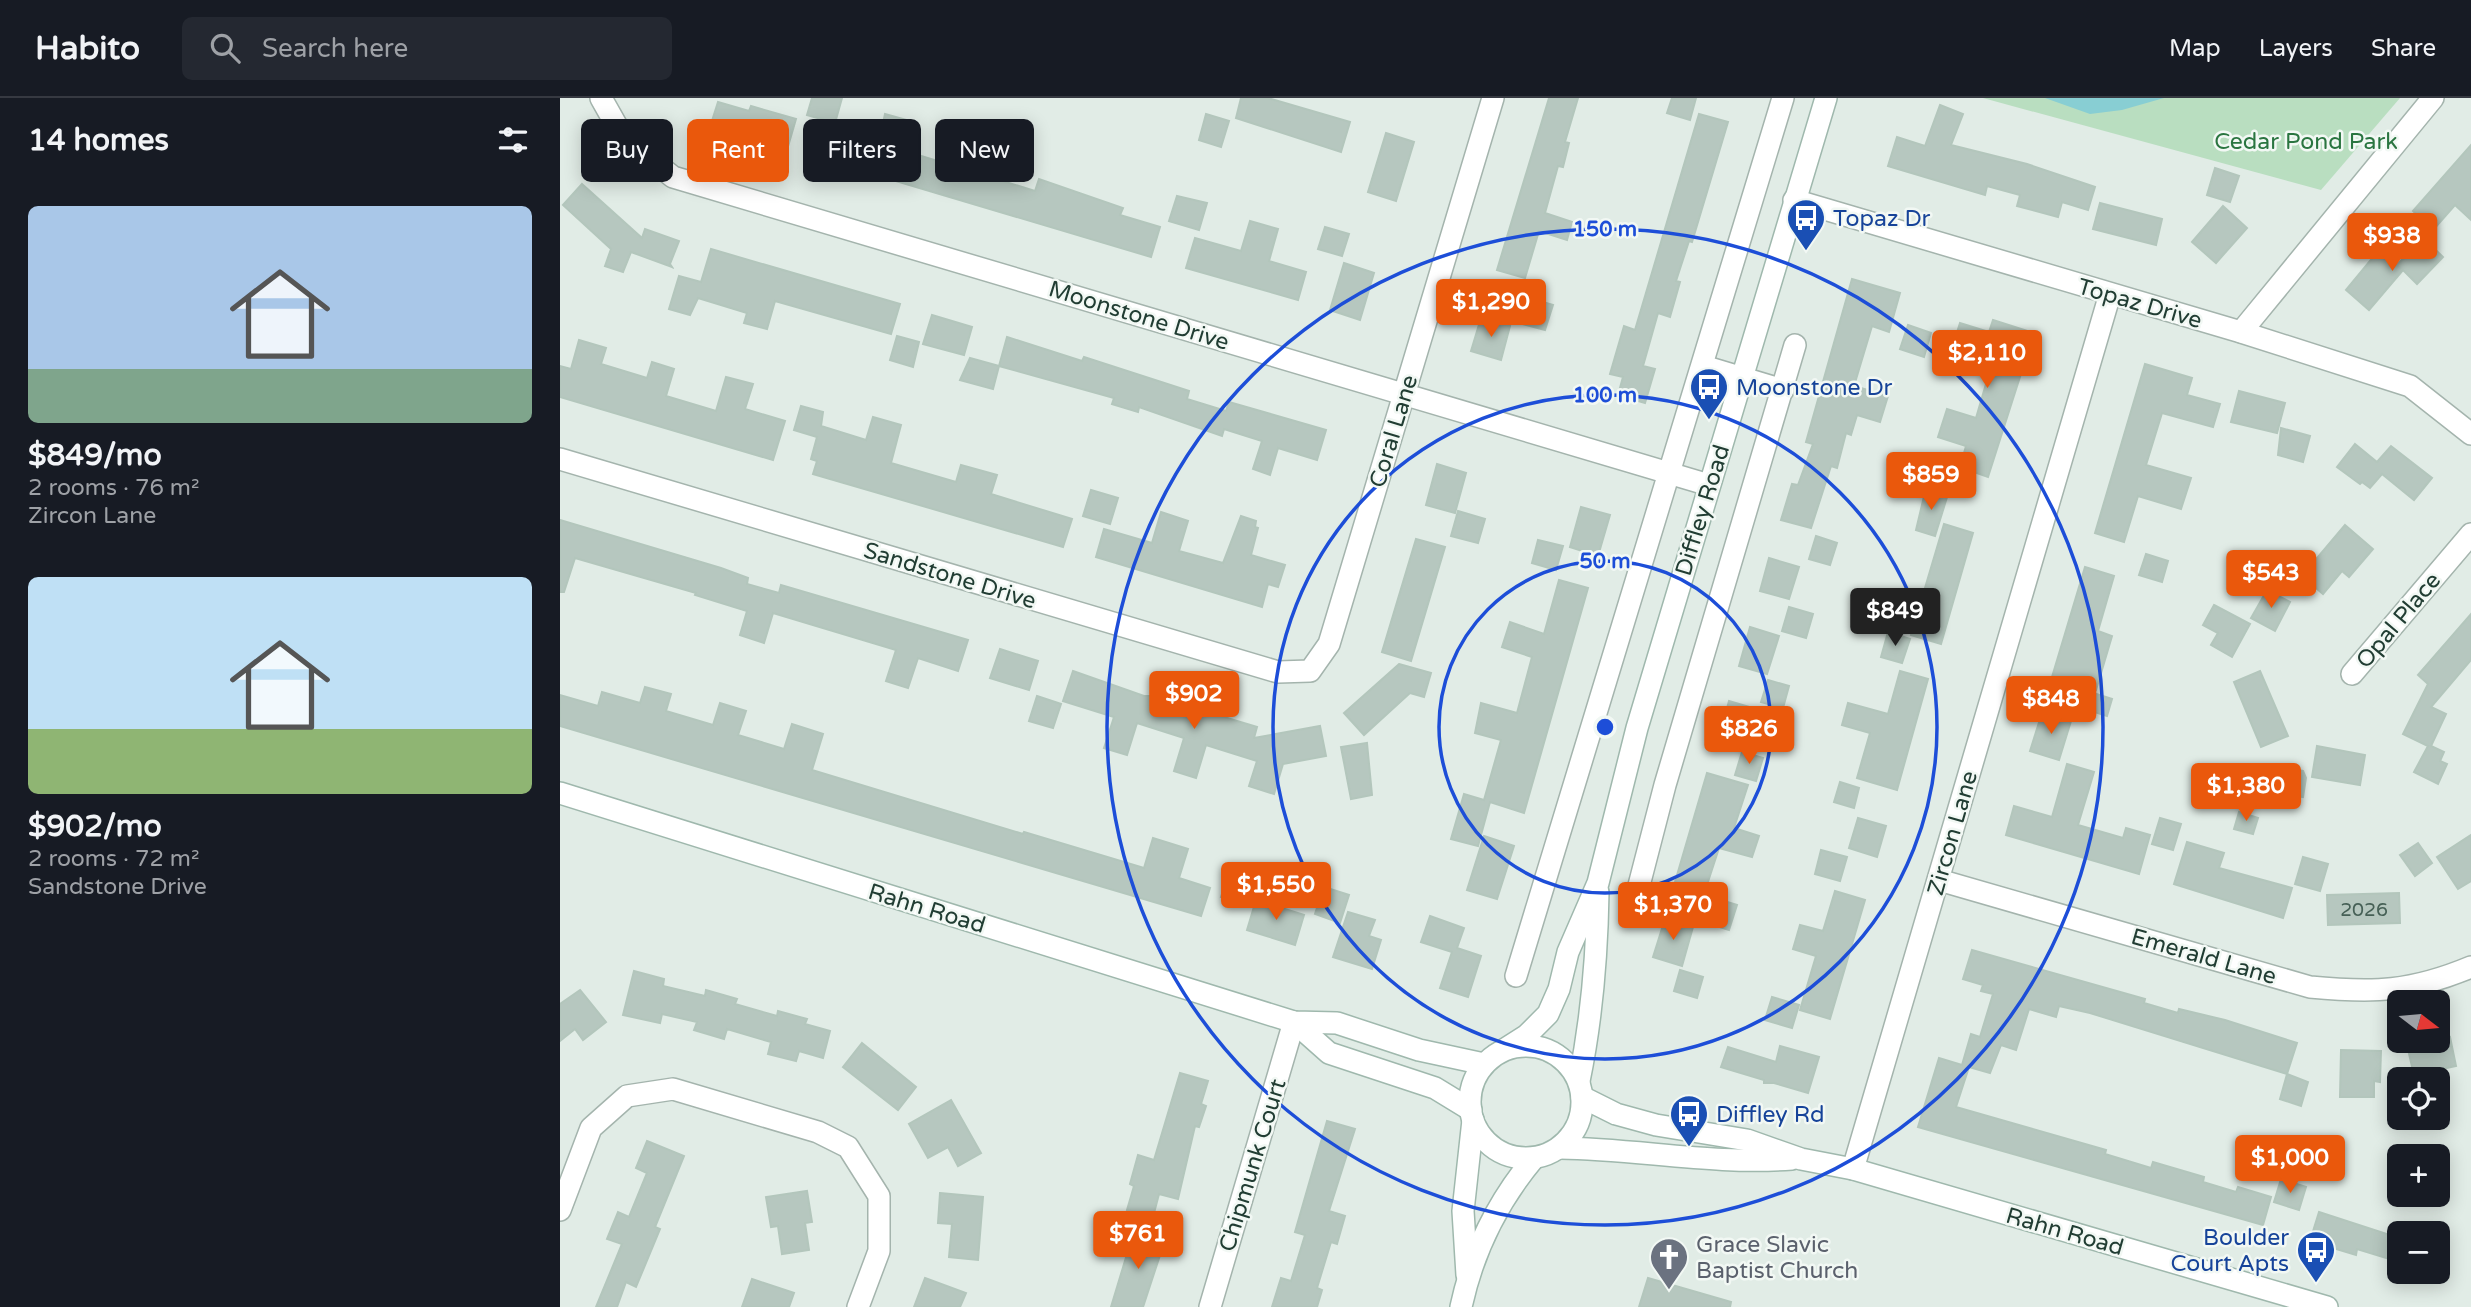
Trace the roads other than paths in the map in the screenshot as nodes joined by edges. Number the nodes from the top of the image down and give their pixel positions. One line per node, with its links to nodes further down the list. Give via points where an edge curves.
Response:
1 (601, 98): 13 (street, Moonstone Drive, via 623,137 673,177)
2 (1783, 98): 10 (street)
3 (1826, 98): 6 (street, Diffley Road)
4 (2433, 98): 8 (street)
5 (1486, 100): 13 (street, Coral Lane)
6 (1794, 200): 7 (street, Topaz Drive); 11 (street, Diffley Road)
7 (2110, 294): 8 (street, Topaz Drive); 22 (street, Zircon Lane)
8 (2241, 332): 14 (street, Topaz Drive, via 2410,386)
9 (1795, 345): 12 (street)
10 (1703, 366): 11 (street); 16 (street)
11 (1741, 378): 12 (street); 17 (street, Diffley Road)
12 (1783, 390): 24 (street)
13 (1404, 394): 16 (street, Moonstone Drive); 19 (street, Coral Lane)
14 (2471, 434)
15 (560, 459): 19 (street, Sandstone Drive, via 1278,673 1310,671)
16 (1668, 473): 17 (street, Moonstone Drive); 26 (street)
17 (1709, 485): 23 (street, Diffley Road, via 1637,728)
18 (2471, 534): 20 (street, Opal Place)
19 (1329, 644)
20 (2352, 674)
21 (560, 793): 27 (street, Rahn Road)
22 (1939, 880): 25 (street, Emerald Lane, via 2310,987 2367,993 2428,985); 35 (street, Zircon Lane)
23 (1598, 883): 28 (street, Diffley Road, via 1548,1014); 30 (street, Diffley Road, via 1597,960)
24 (1636, 897)
25 (2471, 967)
26 (1516, 976)
27 (1294, 1022): 29 (street, Rahn Road, via 1337,1023 1419,1050); 31 (street, Rahn Road, via 1329,1053 1435,1088); 39 (street, Chipmunk Court)
28 (1504, 1049): 29 (street); 30 (street, via 1522,1045 1548,1050 1570,1066)
29 (1484, 1064): 31 (street, via 1475,1078)
30 (1581, 1089): 32 (street, via 1581,1116); 34 (street, Rahn Road, via 1633,1119 1747,1140)
31 (1472, 1115): 33 (street, via 1482,1137 1497,1150); 37 (street, via 1463,1211)
32 (1560, 1147): 33 (street); 34 (street, Rahn Road, via 1745,1163)
33 (1534, 1158): 37 (street, via 1501,1200)
34 (1801, 1159): 35 (street, Rahn Road)
35 (1853, 1169): 41 (street, Rahn Road)
36 (560, 1210): 38 (street, via 591,1128 626,1096 673,1089 818,1132 848,1147 879,1196 879,1251)
37 (1467, 1279): 40 (street)
38 (858, 1307)
39 (1210, 1307)
40 (1461, 1307)
41 (2328, 1307)

